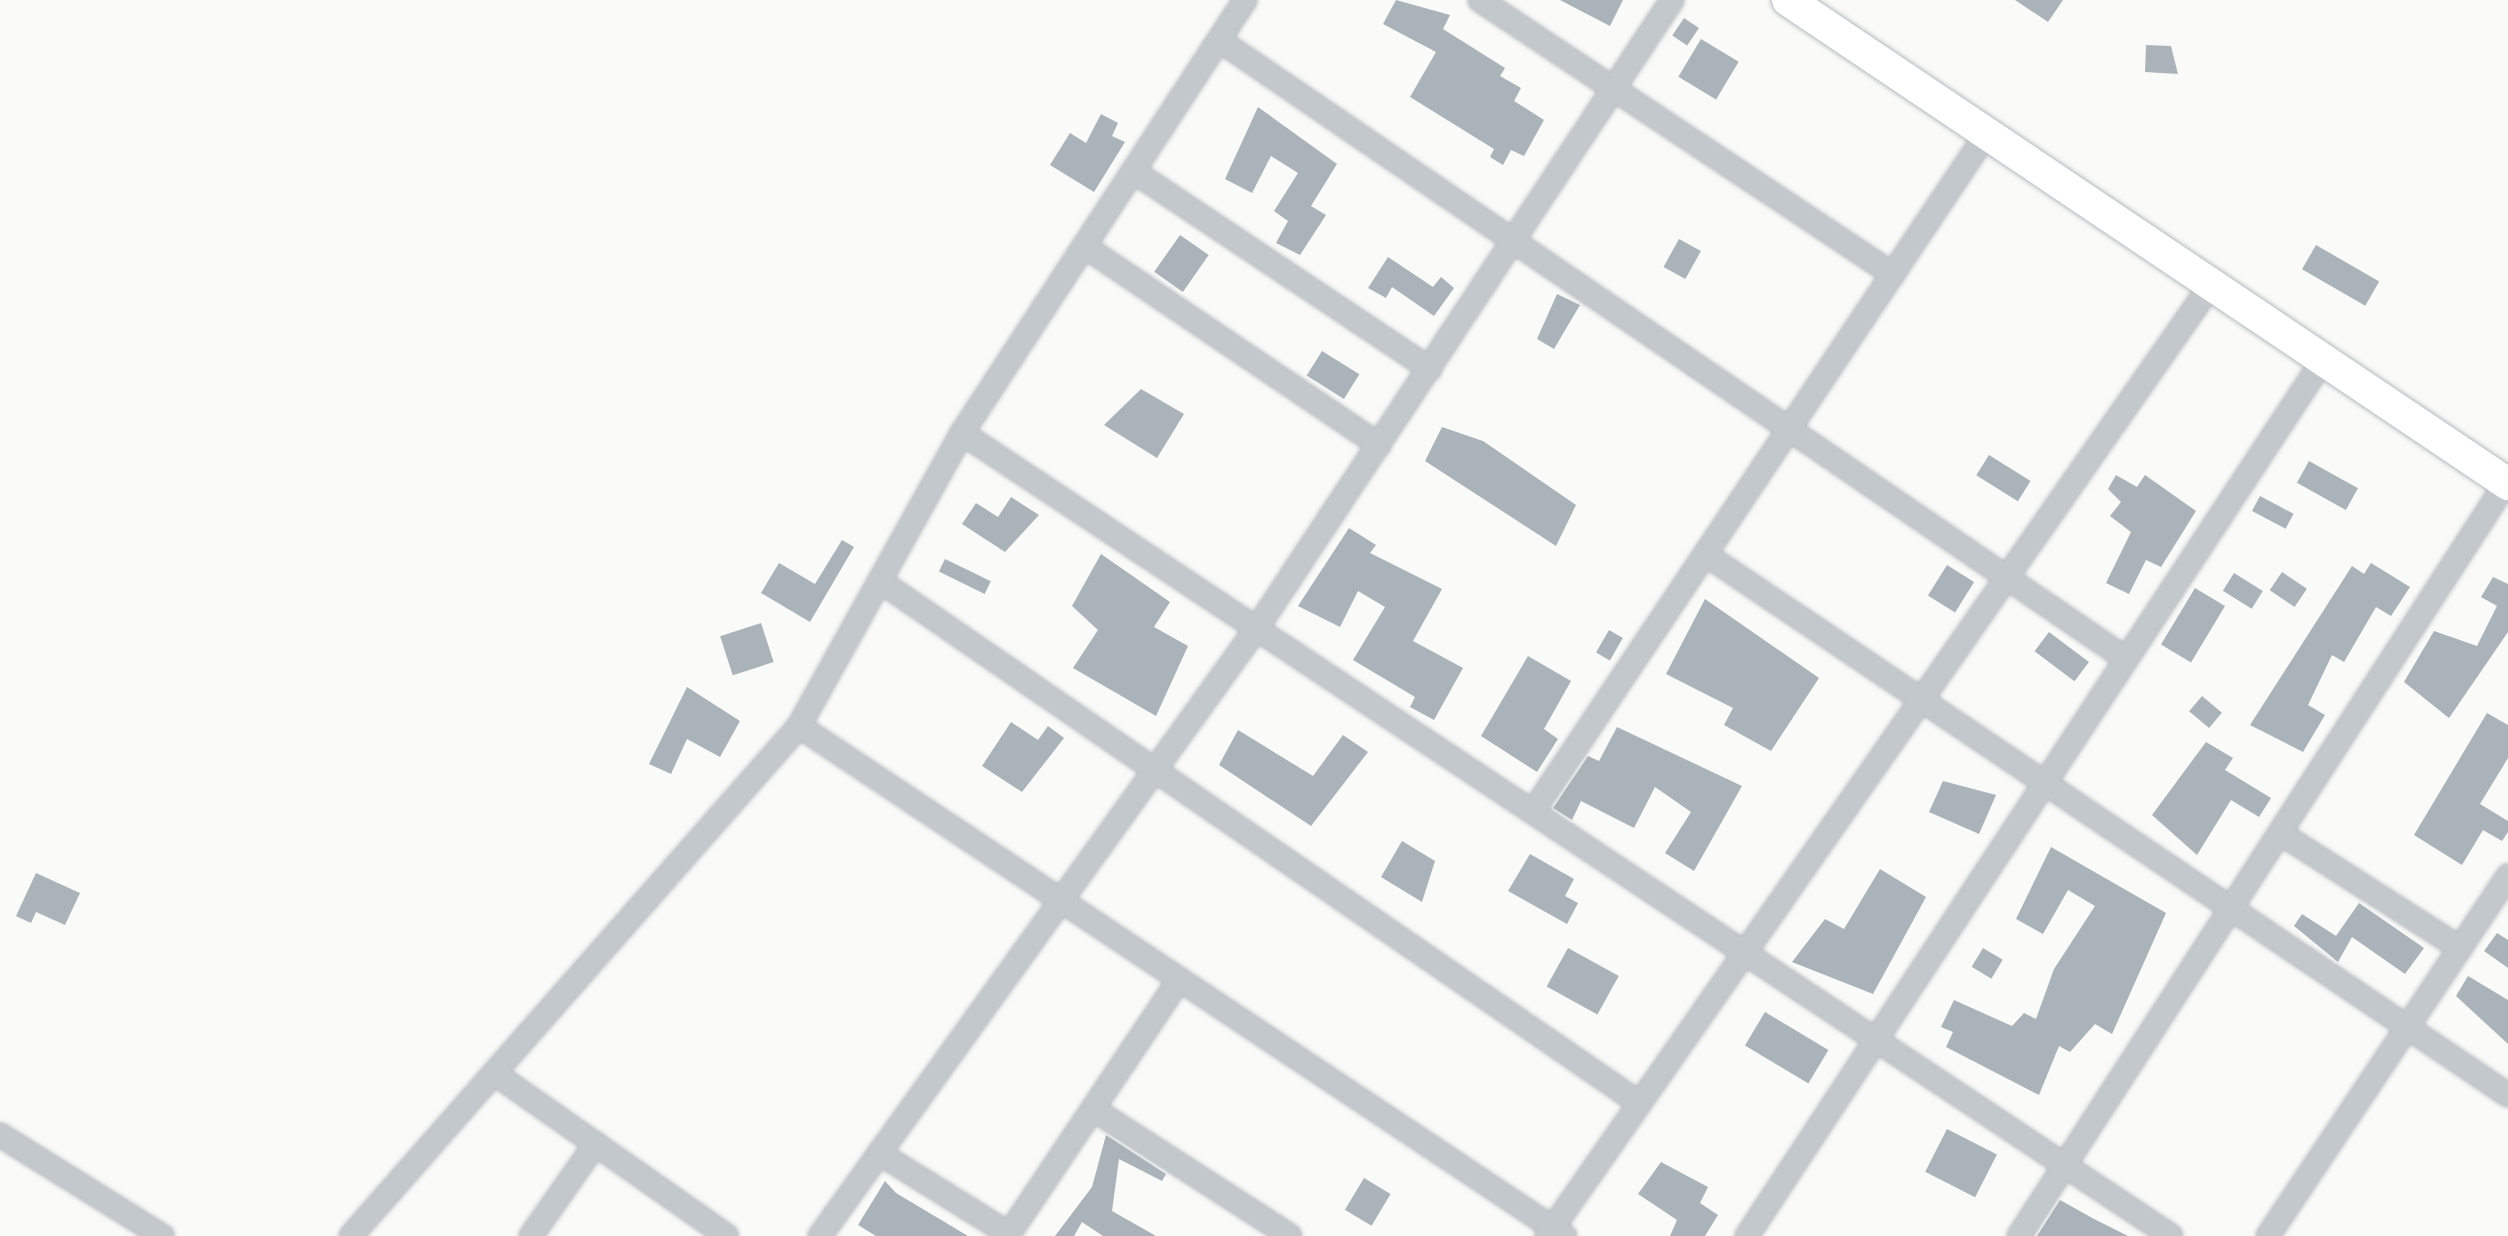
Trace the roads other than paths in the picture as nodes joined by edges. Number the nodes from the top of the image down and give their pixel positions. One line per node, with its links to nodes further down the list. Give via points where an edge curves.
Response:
1 (1245, 0): 5 (street)
2 (1480, 0): 6 (street)
3 (1672, 0): 6 (street)
4 (1788, 0): 7 (main road)
5 (1219, 40): 8 (street); 9 (street)
6 (1614, 89): 9 (street); 11 (street)
7 (1985, 136): 11 (street); 12 (main road)
8 (1133, 171): 10 (street); 14 (street)
9 (1518, 237): 14 (street); 15 (street)
10 (1084, 246): 16 (street); 17 (street)
11 (1892, 274): 15 (street)
12 (2210, 286): 13 (main road); 20 (street)
13 (2323, 360): 18 (main road); 23 (street)
14 (1430, 369): 17 (street)
15 (1791, 426): 19 (street); 20 (street)
16 (962, 434): 21 (street); 22 (street)
17 (1379, 445): 22 (street)
18 (2507, 483): 29 (street)
19 (1705, 554): 24 (street); 28 (street)
20 (2007, 576): 23 (street); 24 (street)
21 (880, 581): 25 (street); 26 (street)
22 (1259, 625): 26 (street); 28 (street)
23 (2126, 659): 27 (street)
24 (1920, 700): 27 (street); 34 (street)
25 (798, 726): 31 (street); 38 (street)
26 (1154, 770): 31 (street); 40 (street)
27 (2044, 784): 32 (street); 37 (street)
28 (1534, 810): 34 (street)
29 (2280, 832): 32 (street); 33 (street)
30 (2507, 879): 33 (street)
31 (1060, 902): 35 (street); 44 (street)
32 (2230, 909): 36 (street); 45 (street)
33 (2460, 948): 36 (street)
34 (1745, 951): 37 (street); 40 (street)
35 (1179, 980): 41 (street); 46 (street)
36 (2407, 1027): 39 (street); 56 (street)
37 (1876, 1039): 45 (street); 53 (street)
38 (494, 1073): 43 (street); 48 (street)
39 (2508, 1095)
40 (1638, 1104): 46 (street)
41 (1092, 1109): 44 (street, via 1009,1234); 52 (street)
42 (0, 1135): 47 (street)
43 (596, 1143): 49 (street); 50 (street)
44 (880, 1153): 51 (street)
45 (2064, 1165): 54 (street); 55 (street)
46 (1555, 1233)
47 (162, 1236)
48 (351, 1236)
49 (531, 1236)
50 (726, 1236)
51 (820, 1236)
52 (1290, 1236)
53 (1747, 1236)
54 (2019, 1236)
55 (2170, 1236)
56 (2268, 1236)

